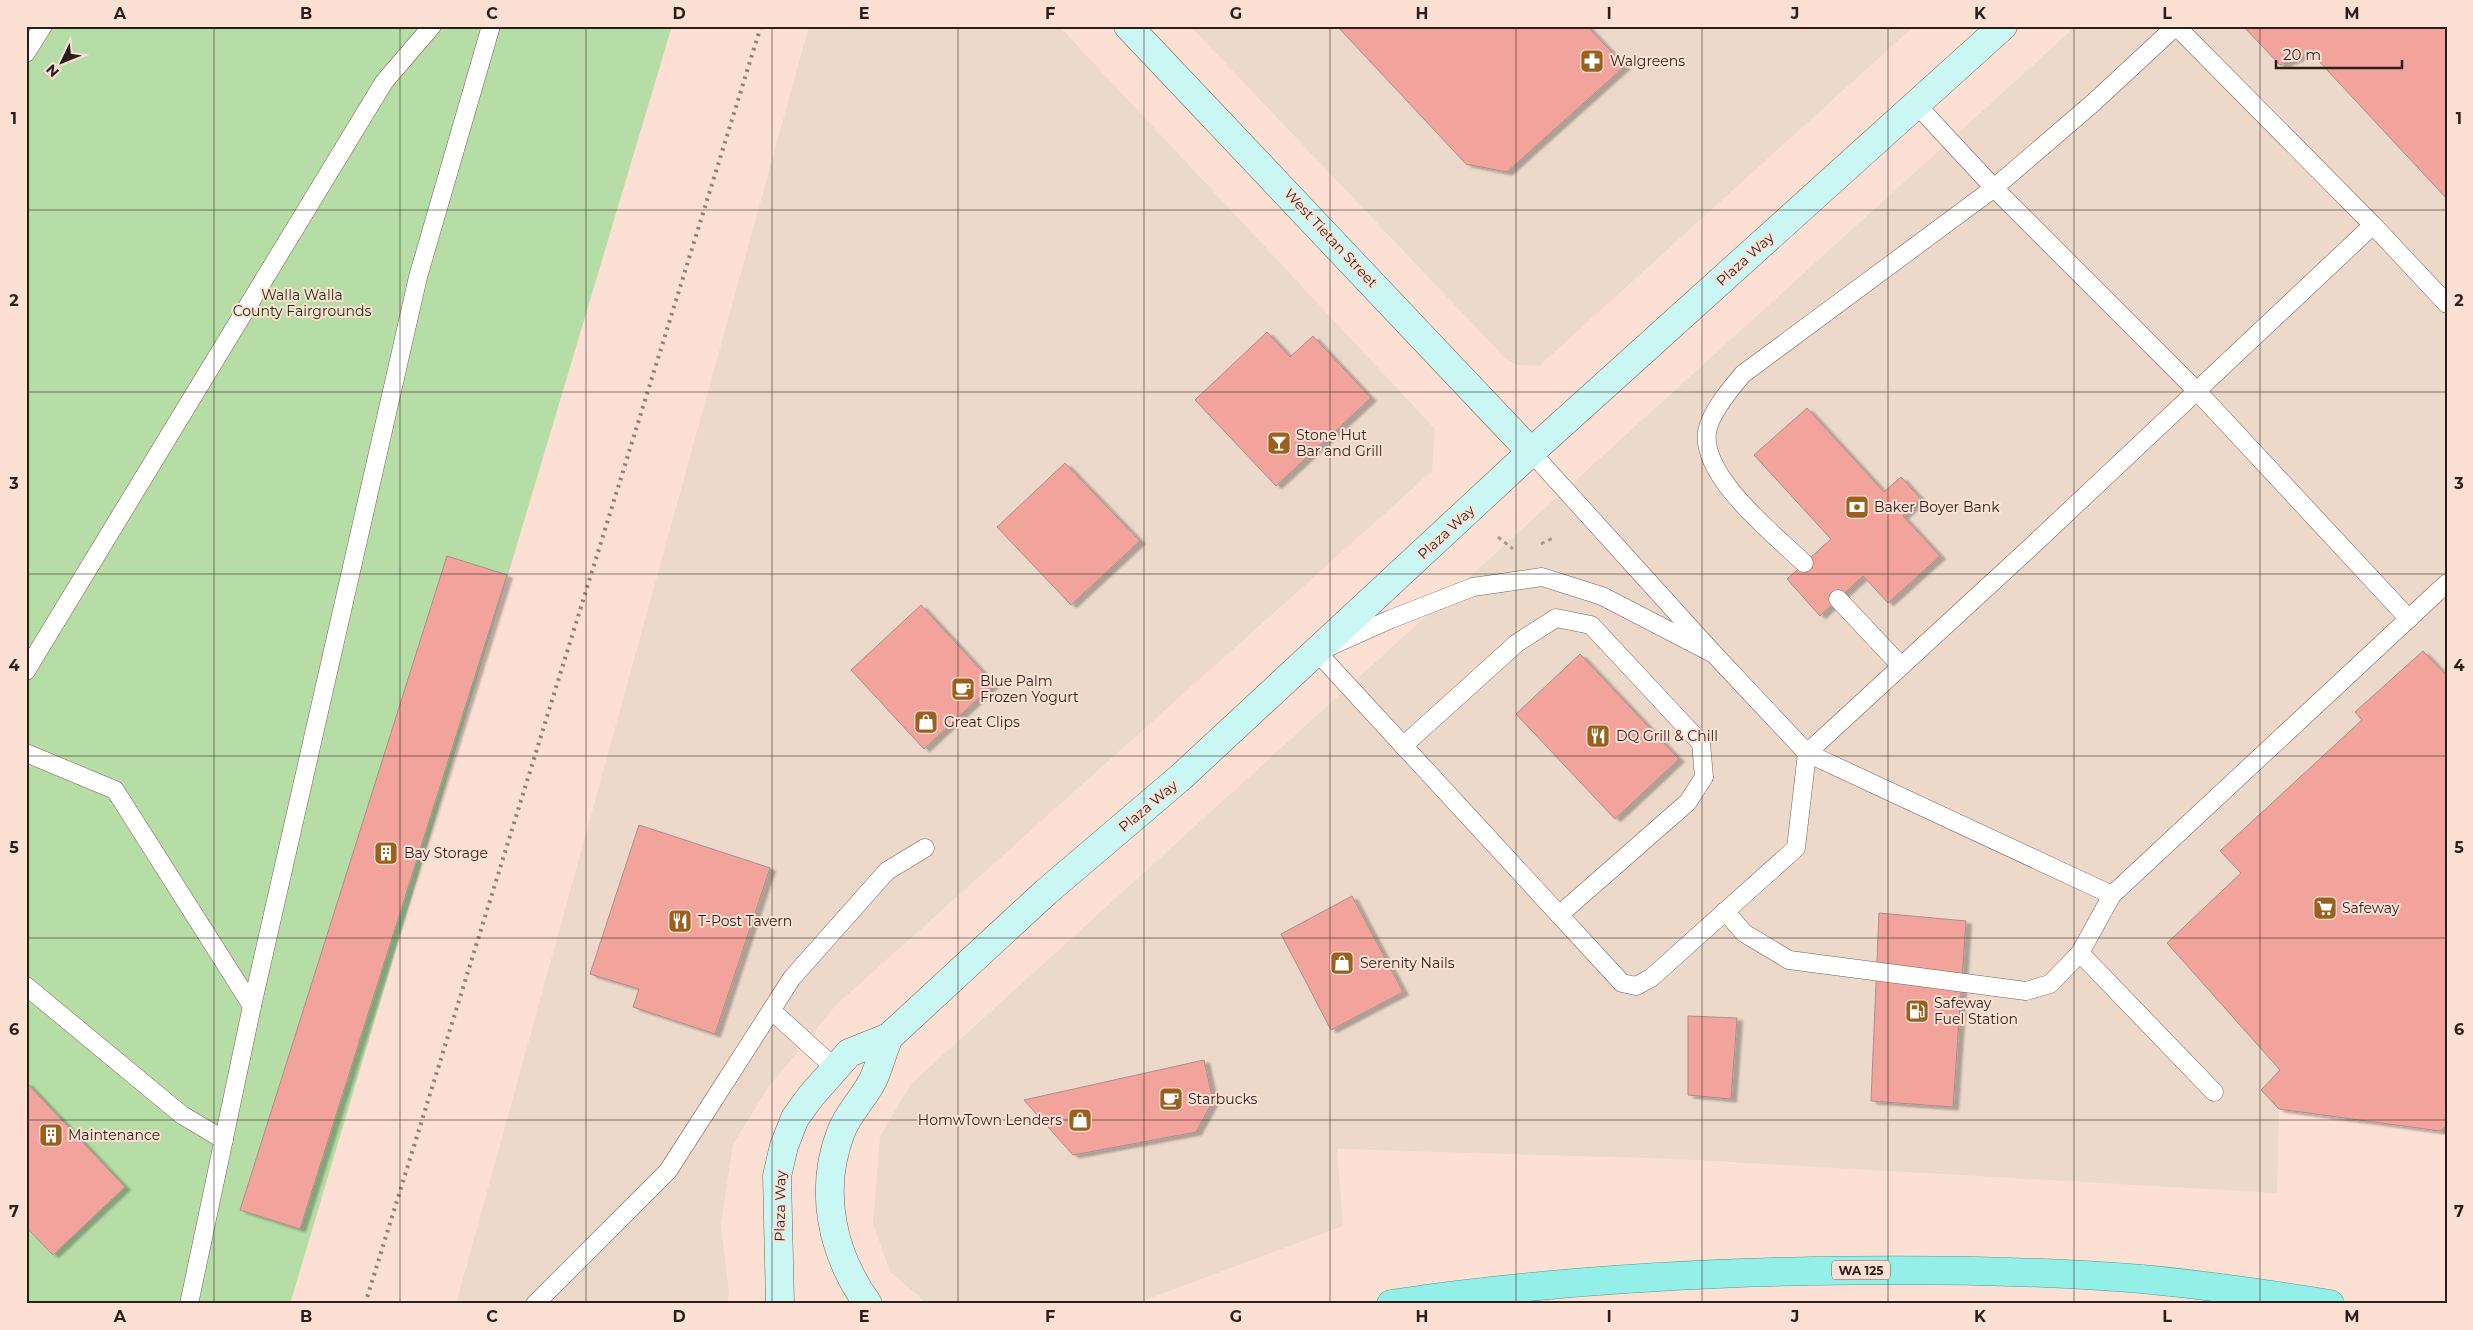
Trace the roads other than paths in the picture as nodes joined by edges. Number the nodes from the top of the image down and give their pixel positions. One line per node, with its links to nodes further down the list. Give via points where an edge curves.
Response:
1 (43, 26): 7 (lane)
2 (432, 26): 21 (lane, via 384,82)
3 (491, 26): 31 (lane, via 418,277)
4 (1128, 26): 13 (main road, West Tietan Street)
5 (2003, 26): 8 (main road, Plaza Way)
6 (2176, 26): 9 (lane); 10 (lane)
7 (26, 54)
8 (1916, 104): 9 (lane); 13 (main road, Plaza Way)
9 (1994, 188): 12 (lane); 14 (lane, via 1743,374 1723,398 1707,431 1709,456 1718,475)
10 (2373, 225): 11 (lane); 12 (lane)
11 (2447, 304)
12 (2197, 392): 17 (lane); 20 (lane)
13 (1531, 452): 18 (main road, Plaza Way); 19 (lane)
14 (1804, 563)
15 (2447, 583): 17 (lane)
16 (1838, 599): 20 (lane)
17 (2409, 619): 26 (lane)
18 (1317, 652): 19 (lane, via 1474,586 1542,577 1602,596); 22 (lane); 33 (main road, Plaza Way, via 1181,777 1046,892)
19 (1714, 654): 24 (lane)
20 (1901, 666): 24 (lane)
21 (26, 670)
22 (1403, 746): 28 (lane); 28 (lane, via 1517,643 1556,618 1591,625 1701,743 1704,777 1688,802)
23 (26, 753): 31 (lane, via 116,790)
24 (1807, 753): 26 (lane); 27 (lane, via 1796,848)
25 (925, 848): 32 (lane, via 887,871 792,978)
26 (2112, 895): 29 (lane)
27 (1725, 911): 28 (lane, via 1651,978 1636,986 1622,983); 29 (lane, via 1744,933 1789,960 2026,992 2050,984)
28 (1559, 915)
29 (2080, 952): 35 (lane)
30 (26, 986): 36 (lane, via 182,1115)
31 (252, 1006): 36 (lane)
32 (772, 1011): 34 (lane); 38 (lane, via 668,1170)
33 (889, 1037): 34 (main road, Plaza Way, via 849,1053); 40 (main road, Plaza Way, via 873,1080 841,1131 831,1170 830,1216 839,1252 852,1282)
34 (835, 1068): 39 (main road, Plaza Way, via 795,1118 782,1154 777,1176)
35 (2214, 1092)
36 (224, 1140): 37 (lane)
37 (189, 1304)
38 (535, 1304)
39 (780, 1304)
40 (868, 1304)
41 (1391, 1304): 42 (main road, WA 125, via 1578,1282 1724,1273 1885,1270 2143,1279)
42 (2330, 1304)

